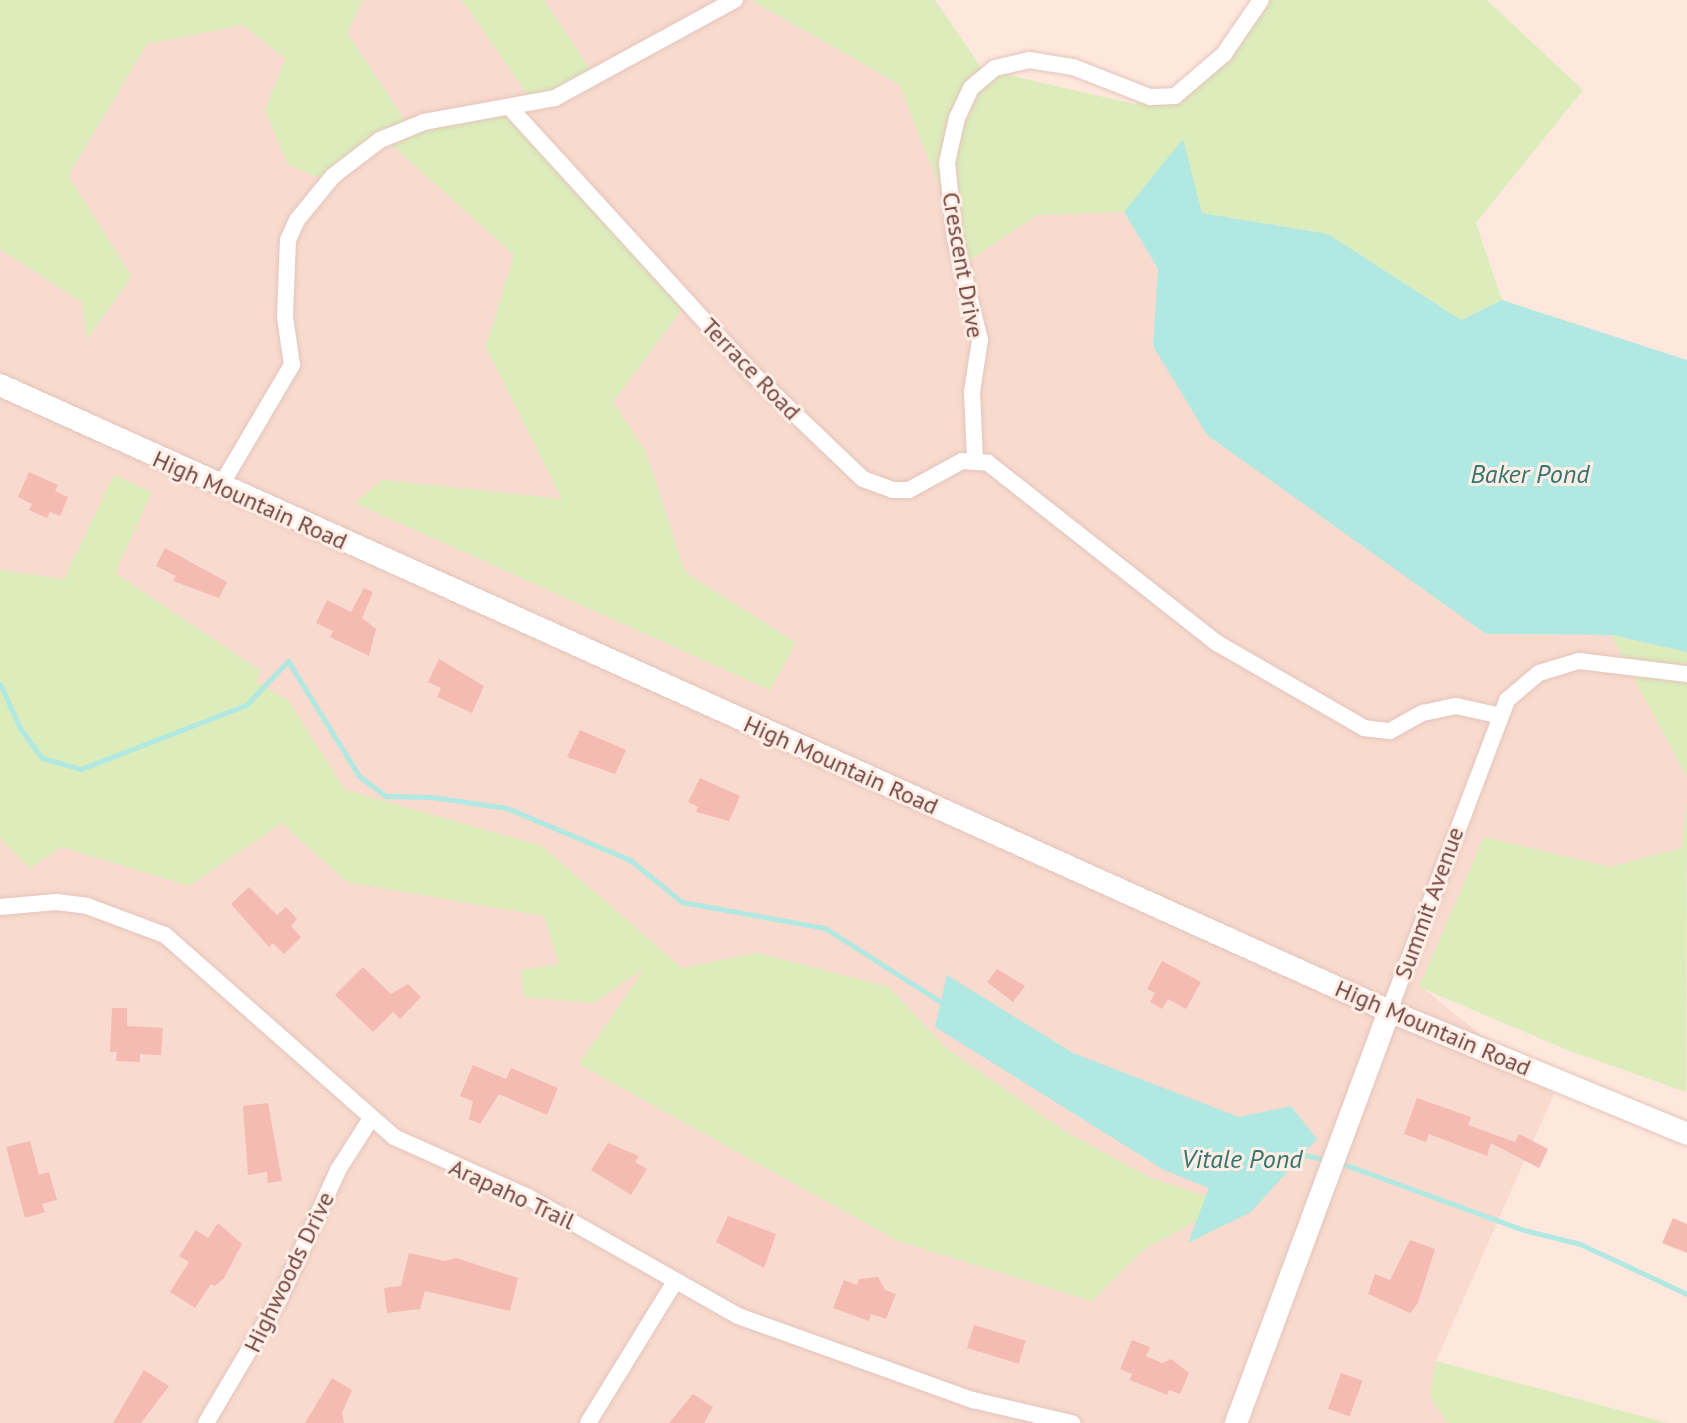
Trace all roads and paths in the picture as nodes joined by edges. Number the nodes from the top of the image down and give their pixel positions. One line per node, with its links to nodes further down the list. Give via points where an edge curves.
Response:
1 (735, 0): 3 (street, via 555,98)
2 (1261, 0): 5 (street, Crescent Drive, via 1224,54 1175,96 1150,97 1073,67 1029,60 995,68 966,95 947,163 955,239 980,340 972,392)
3 (512, 110): 5 (street, Terrace Road, via 752,373 863,479 909,490 950,466); 6 (street, via 435,119 402,130 354,157 314,196 297,220 285,257 292,365)
4 (0, 385): 6 (main road, High Mountain Road)
5 (975, 460): 8 (street, via 1000,470 1217,643 1364,728 1390,731 1423,713 1456,706)
6 (220, 487): 10 (main road, High Mountain Road)
7 (1687, 674): 8 (street, Summit Avenue, via 1600,661 1559,665 1521,685)
8 (1497, 715): 10 (street, Summit Avenue)
9 (0, 907): 11 (street, Arapaho Trail, via 56,902 87,906 165,935 331,1079)
10 (1389, 1011): 12 (main road, High Mountain Road); 17 (main road, Summit Avenue)
11 (370, 1120): 13 (street, Arapaho Trail, via 425,1154 583,1226); 14 (street, Highwoods Drive, via 338,1170 280,1298)
12 (1687, 1134)
13 (674, 1283): 15 (street); 16 (street, Arapaho Trail, via 786,1336 1015,1413)
14 (206, 1423)
15 (588, 1423)
16 (1072, 1423)
17 (1236, 1423)

